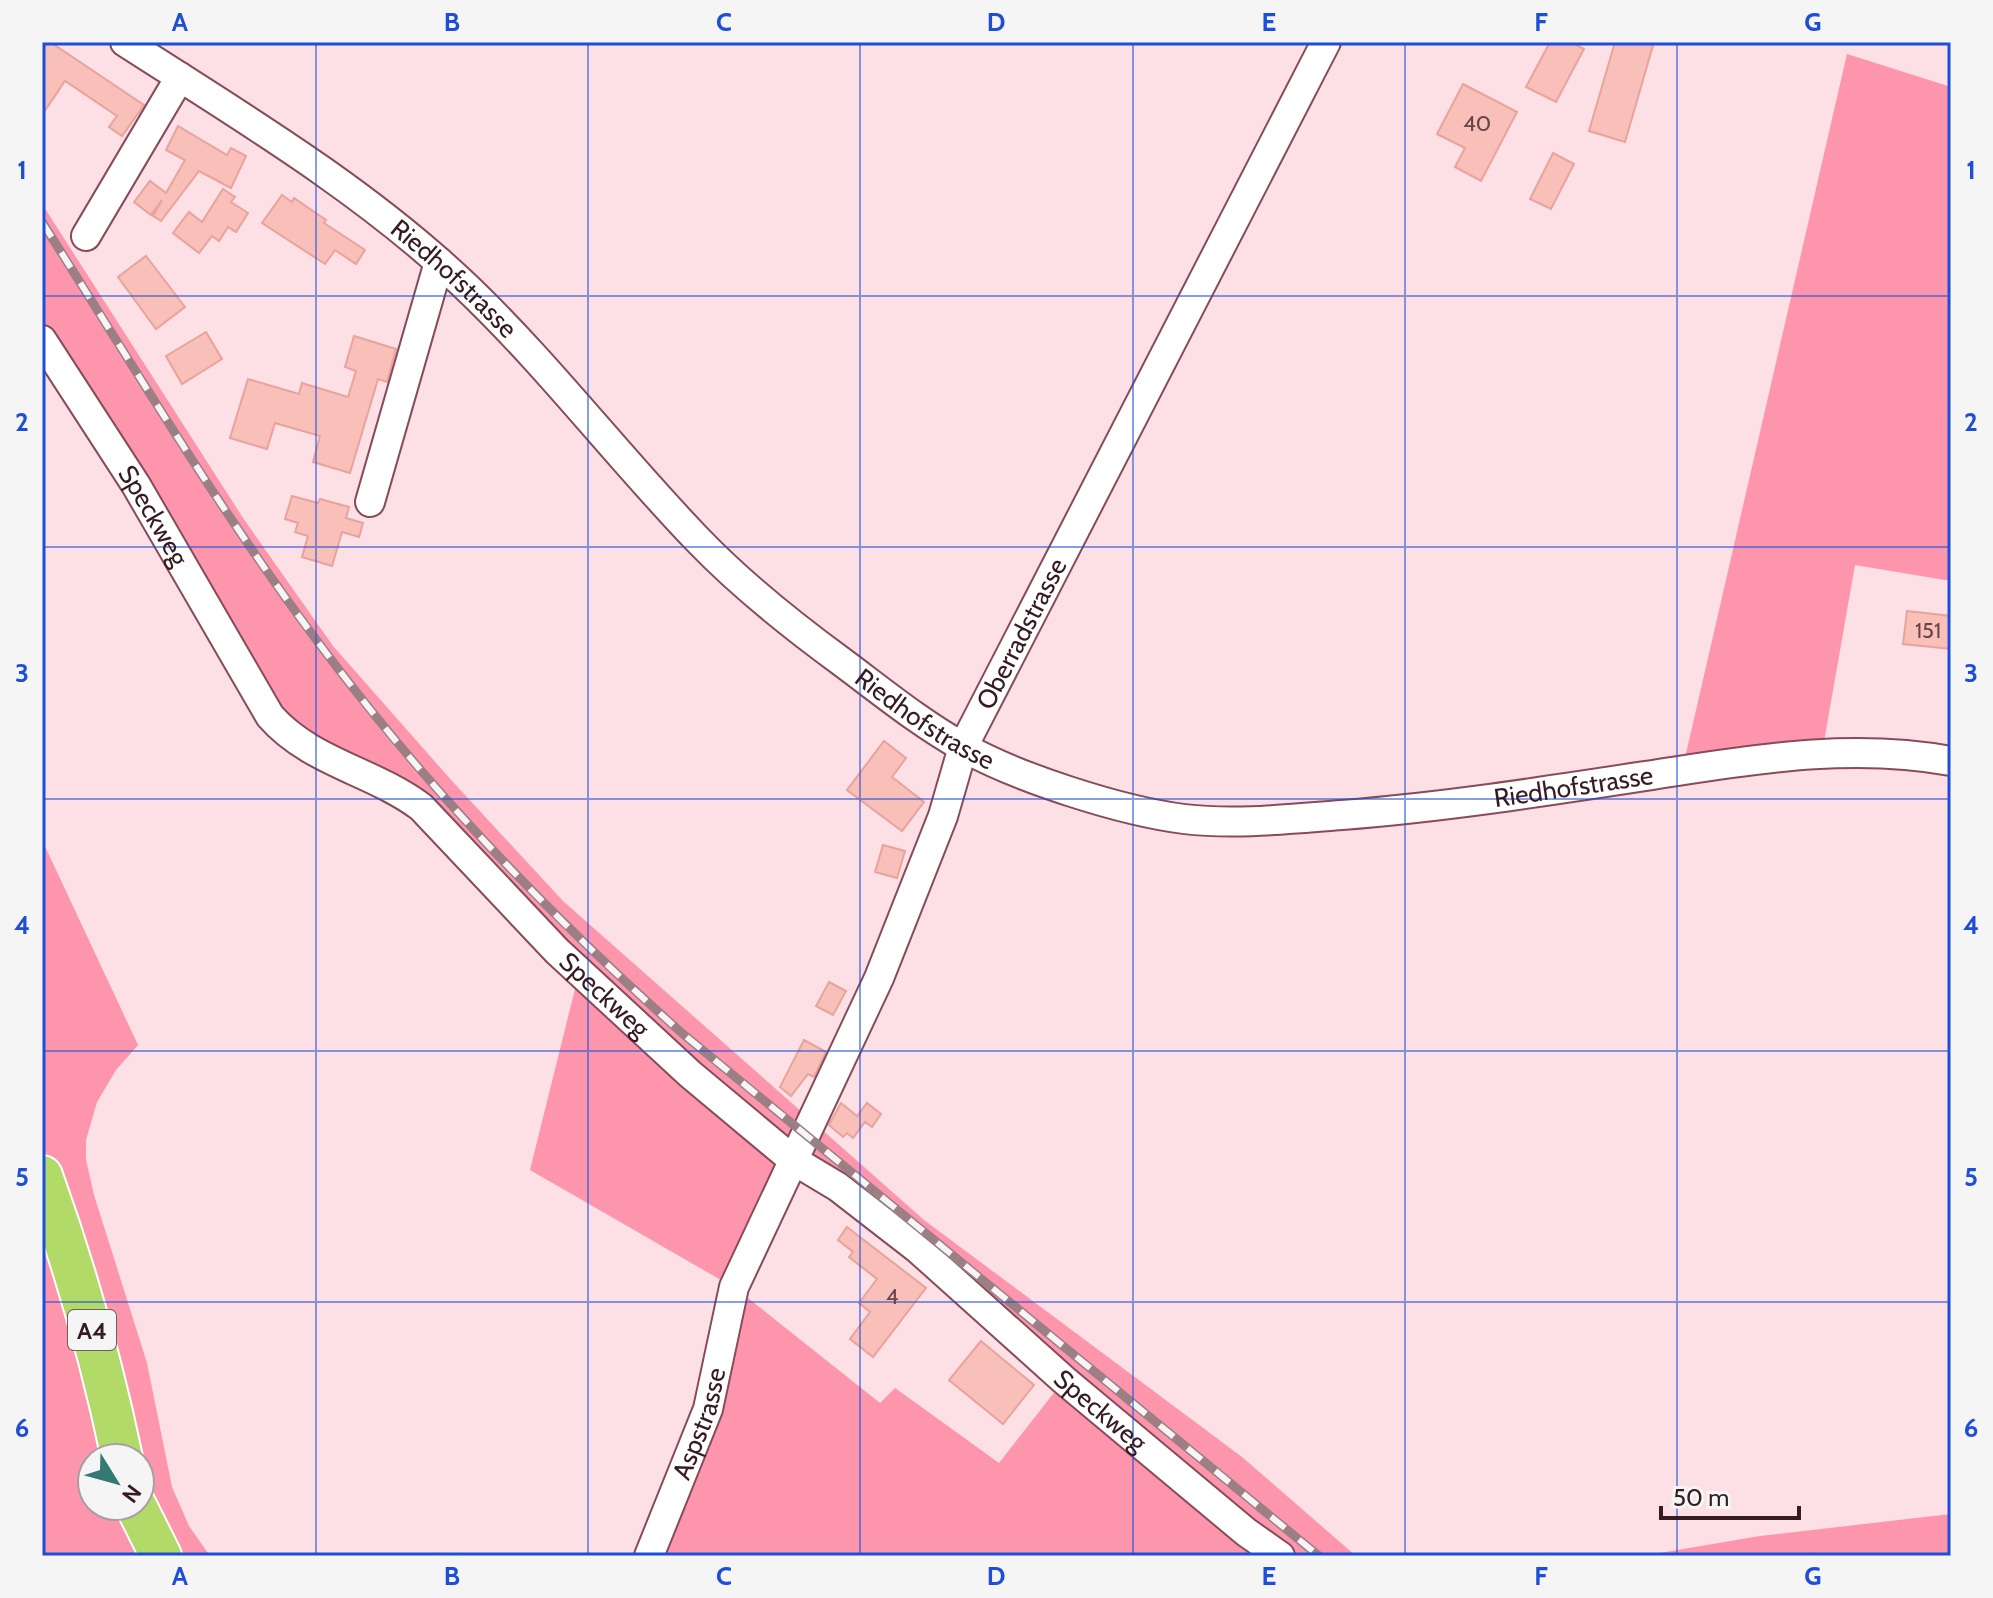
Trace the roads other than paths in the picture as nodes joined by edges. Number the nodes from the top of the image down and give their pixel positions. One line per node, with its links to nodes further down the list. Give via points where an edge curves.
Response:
1 (125, 42): 3 (street, Riedhofstrasse)
2 (1326, 42): 8 (street, Oberradstrasse)
3 (180, 77): 4 (street); 5 (street, Riedhofstrasse, via 361,199)
4 (86, 236)
5 (439, 262): 7 (street); 8 (street, Riedhofstrasse, via 543,365 734,575 820,646)
6 (42, 340): 10 (street, Speckweg, via 285,733 421,807 579,973)
7 (370, 502)
8 (963, 747): 9 (street, Riedhofstrasse, via 1118,805 1225,822 1470,803 1804,754 1874,753); 10 (street, Oberradstrasse, via 943,816 892,949)
9 (1951, 761)
10 (793, 1160): 12 (street, Oberradstrasse); 17 (street, Speckweg, via 838,1187 918,1249 1064,1380)
11 (42, 1176): 13 (highway, A4, via 89,1321)
12 (734, 1287): 16 (street, Aspstrasse, via 708,1409)
13 (119, 1442)
14 (144, 1522): 15 (highway)
15 (161, 1556)
16 (649, 1556)
17 (1280, 1556)

